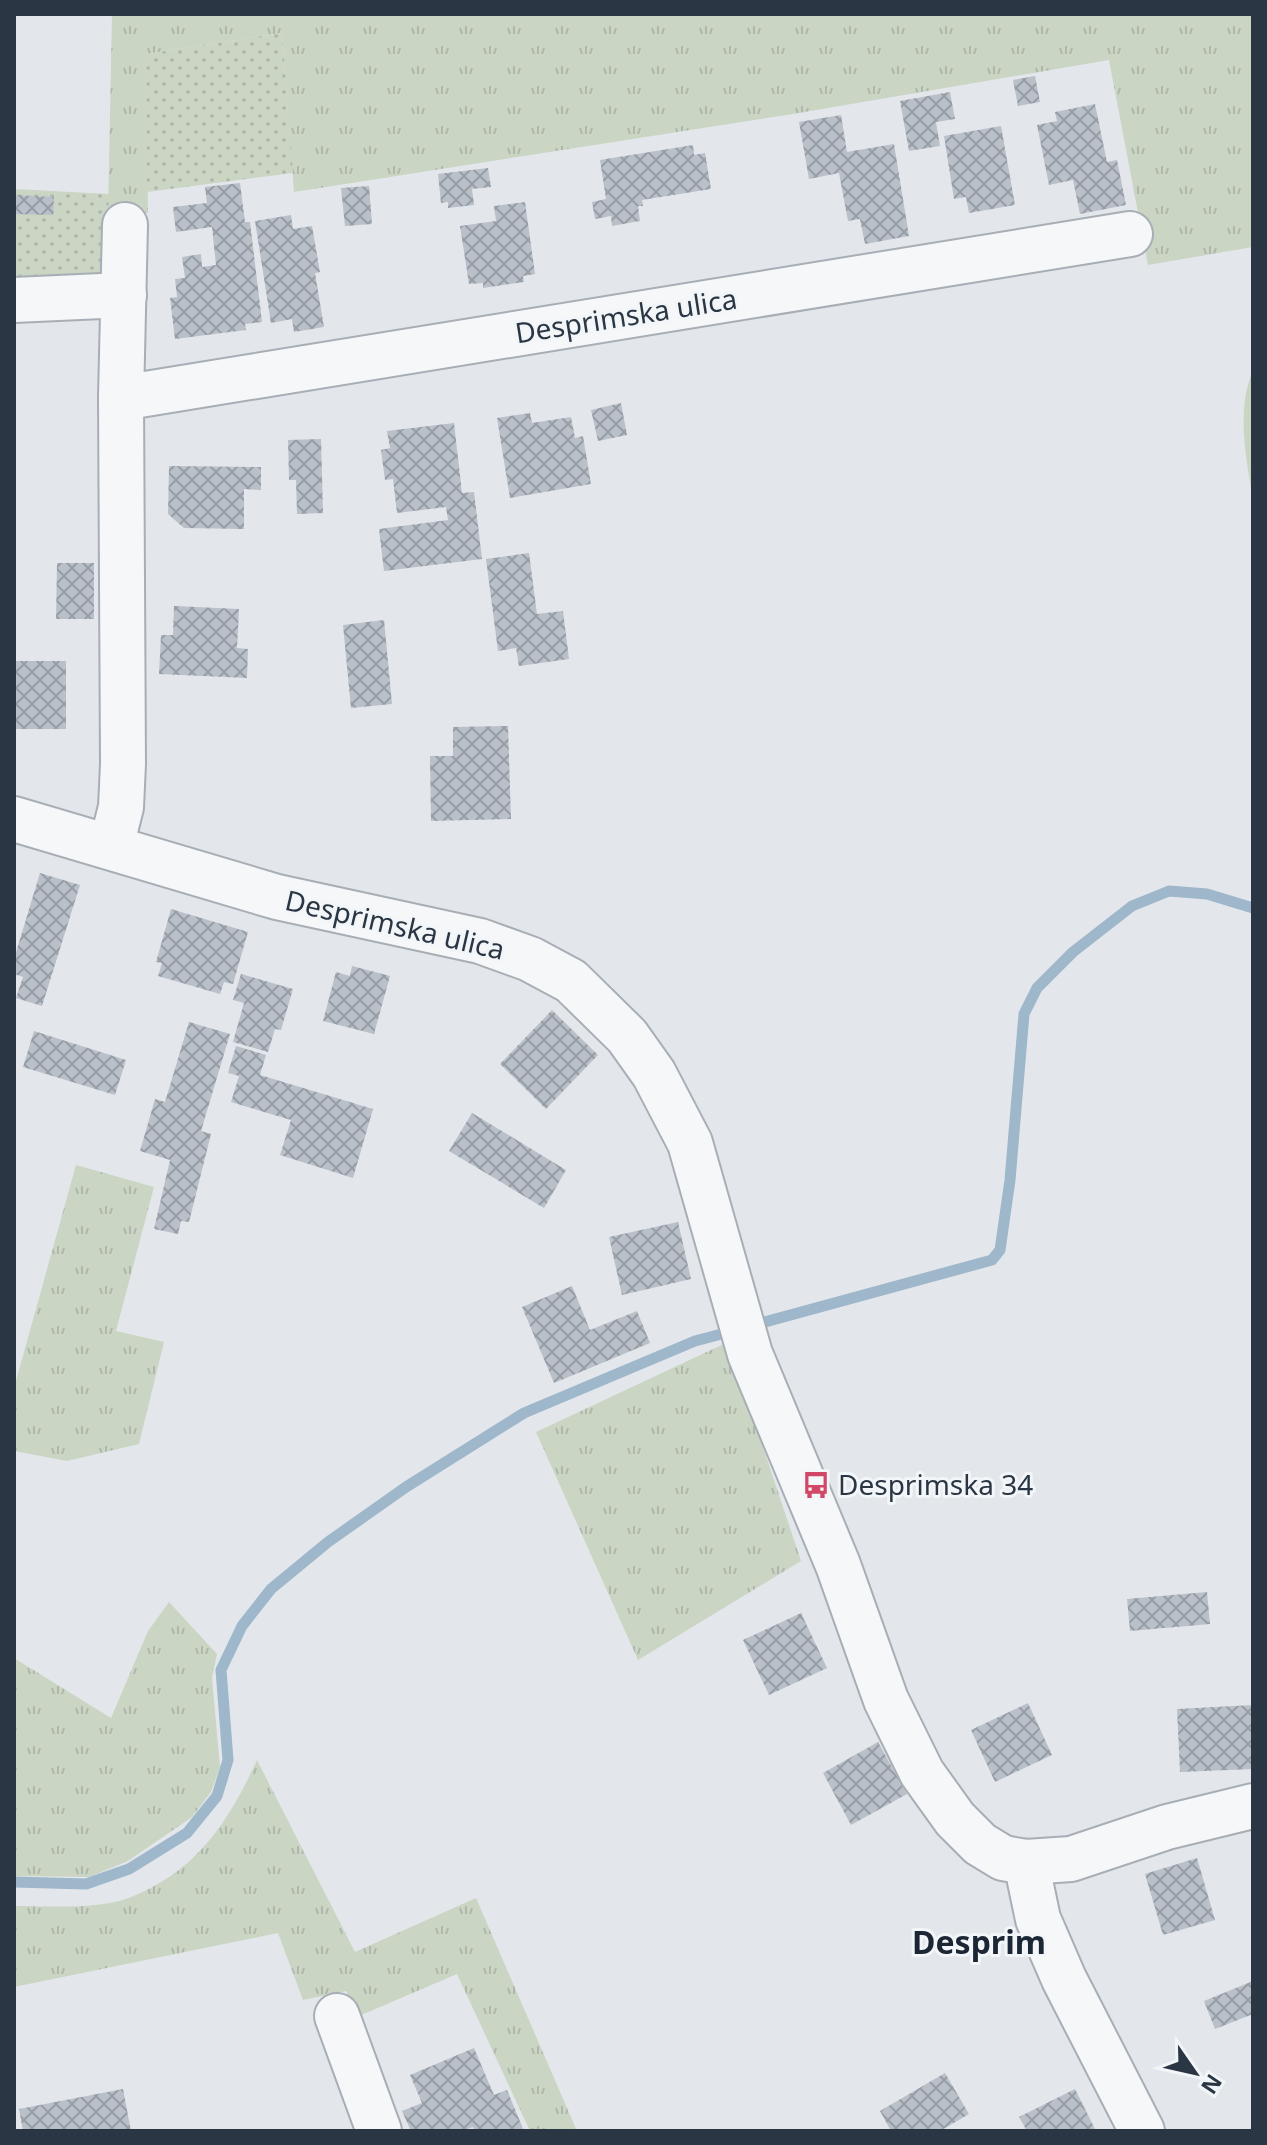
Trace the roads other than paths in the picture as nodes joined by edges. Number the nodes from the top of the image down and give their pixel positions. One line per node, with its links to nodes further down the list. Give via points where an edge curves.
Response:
1 (125, 225): 3 (street)
2 (1130, 234): 5 (street, Desprimska ulica)
3 (124, 295): 4 (street); 5 (street)
4 (14, 300)
5 (121, 398): 7 (street, via 123,764 121,807)
6 (14, 819): 7 (street, Desprimska ulica)
7 (111, 847): 9 (street, Desprimska ulica, via 277,897 480,941 530,959 571,981 627,1036 690,1143 750,1354 838,1565 886,1700 922,1773 955,1819 1003,1858)
8 (1253, 1806): 9 (street, via 1071,1859)
9 (1026, 1862): 12 (street, via 1038,1919)
10 (337, 2016): 11 (street)
11 (379, 2131)
12 (1142, 2131)

